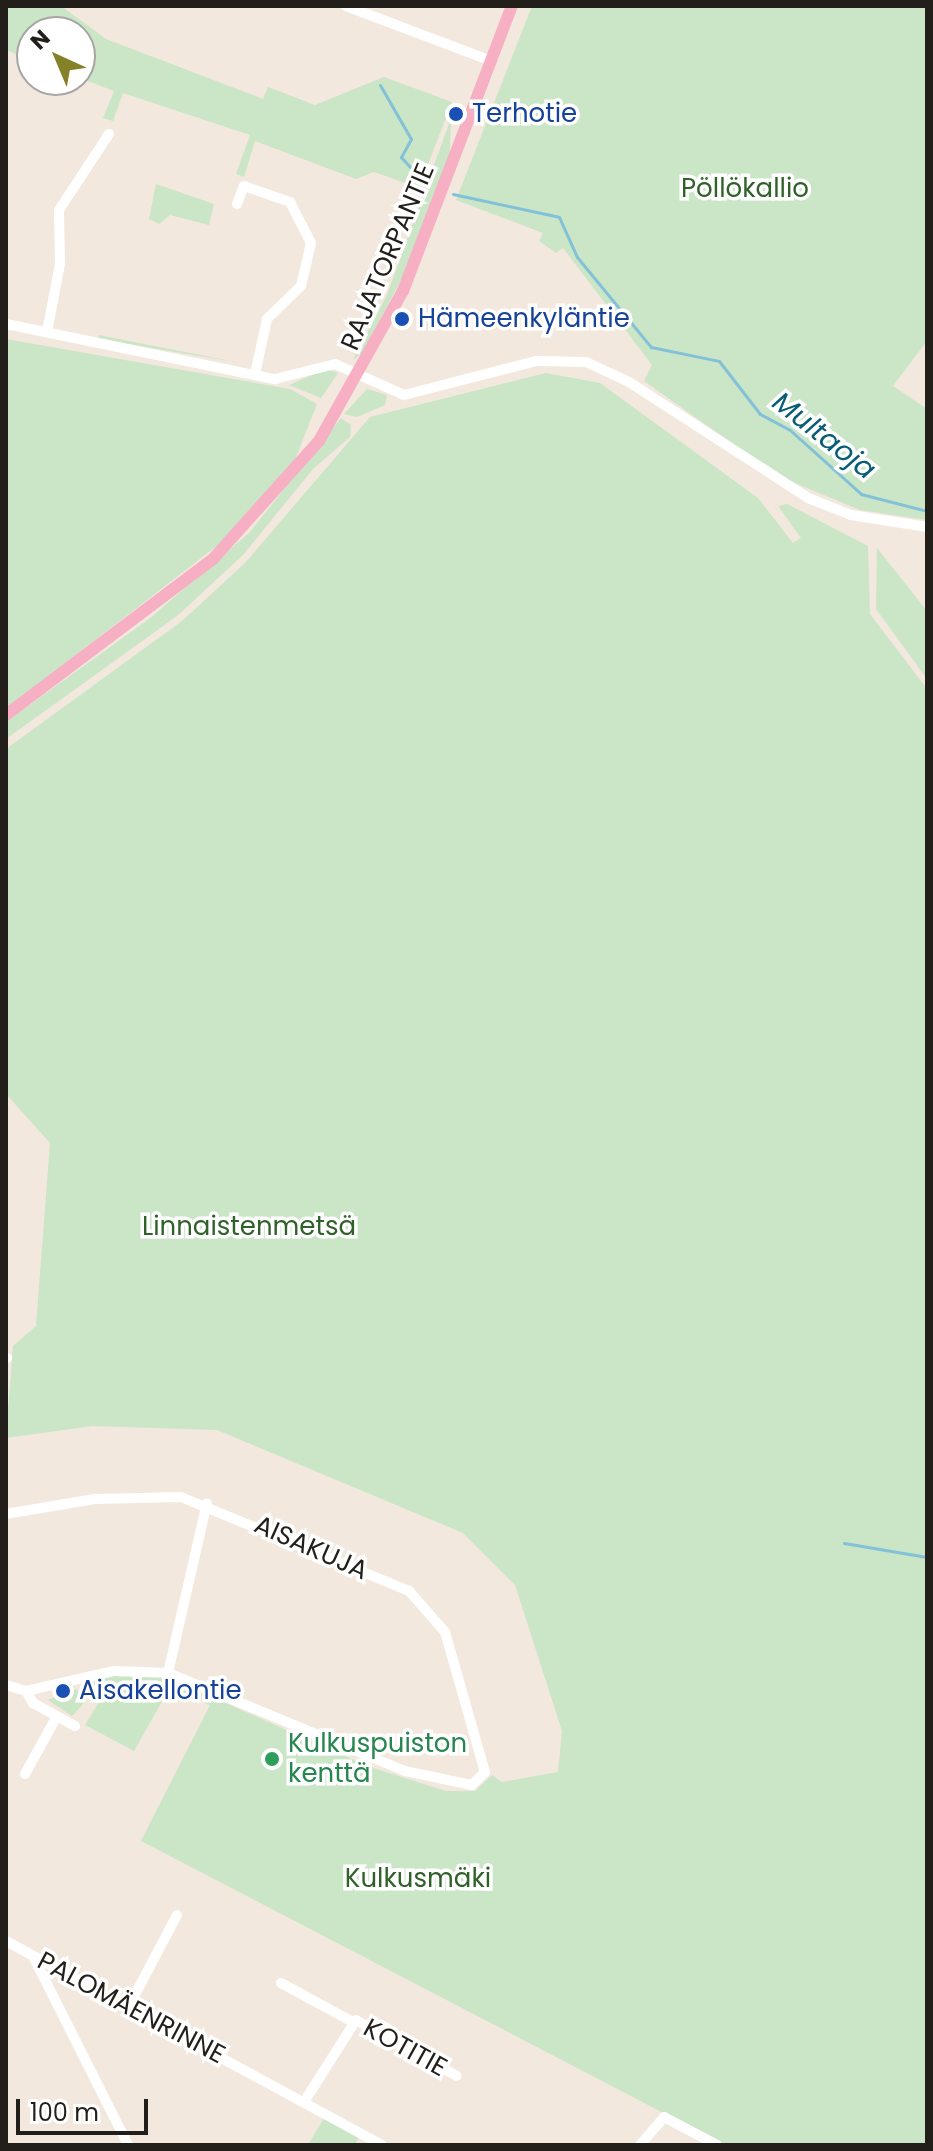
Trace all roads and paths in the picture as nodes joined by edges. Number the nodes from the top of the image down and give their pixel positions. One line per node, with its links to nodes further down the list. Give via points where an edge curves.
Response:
1 (346, 6): 3 (street)
2 (512, 6): 3 (main road, RAJATORPANTIE)
3 (489, 60): 9 (main road, RAJATORPANTIE, via 423,247)
4 (109, 134): 7 (street, via 59,210 59,273)
5 (237, 204): 8 (street, via 244,186 290,202 311,243 301,286 267,319)
6 (6, 324): 7 (street)
7 (47, 332): 8 (street)
8 (255, 374): 9 (street, via 287,378 331,363)
9 (361, 376): 10 (street, via 411,394 536,361 586,362 629,382 790,490 851,515); 11 (main road, RAJATORPANTIE, via 311,452 240,534 165,599)
10 (927, 527)
11 (6, 715)
12 (207, 1503): 13 (street, AISAKUJA, via 95,1499); 14 (street); 14 (street, AISAKUJA, via 409,1591 430,1610 463,1686 485,1772 480,1779 456,1784 364,1757)
13 (6, 1514)
14 (168, 1673): 16 (street, via 114,1671)
15 (6, 1685): 16 (street)
16 (26, 1691): 17 (street)
17 (57, 1716): 18 (street); 19 (street)
18 (75, 1726)
19 (25, 1774)
20 (177, 1915): 24 (street)
21 (6, 1941): 22 (street, PALOMÄENRINNE)
22 (32, 1954): 24 (street, PALOMÄENRINNE); 28 (street)
23 (281, 1983): 25 (street)
24 (128, 2008): 27 (street, PALOMÄENRINNE)
25 (351, 2021): 26 (street, KOTITIE); 27 (street, KOTITIE)
26 (457, 2076)
27 (304, 2102): 29 (street, PALOMÄENRINNE)
28 (128, 2145)
29 (382, 2145)
30 (640, 2145): 31 (street, via 664,2117)
31 (717, 2145)

